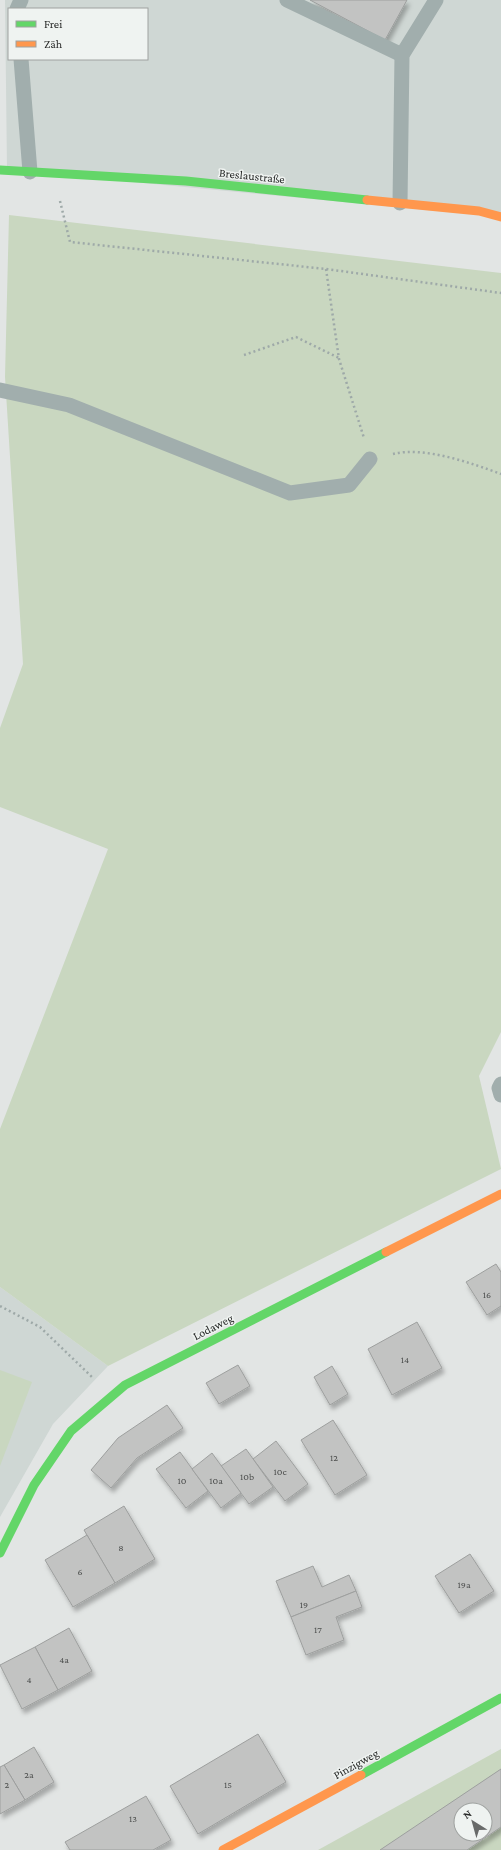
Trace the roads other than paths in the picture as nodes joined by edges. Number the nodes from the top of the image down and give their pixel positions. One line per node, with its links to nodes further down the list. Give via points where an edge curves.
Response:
1 (287, 0): 3 (lane)
2 (436, 0): 3 (lane)
3 (402, 55): 7 (lane)
4 (21, 60): 6 (lane)
5 (0, 170): 6 (street, Breslaustraße)
6 (30, 172): 7 (street, Breslaustraße, via 186,181)
7 (400, 203): 8 (street, Breslaustraße, via 479,211)
8 (501, 217)
9 (0, 390): 10 (lane, via 69,405 290,493 349,485)
10 (370, 459)
11 (501, 1084): 12 (lane)
12 (501, 1095)
13 (501, 1194): 14 (street, Lodaweg, via 125,1385 71,1431 34,1485)
14 (0, 1553)
15 (501, 1698): 16 (street, Pinzigweg)
16 (223, 1850)

